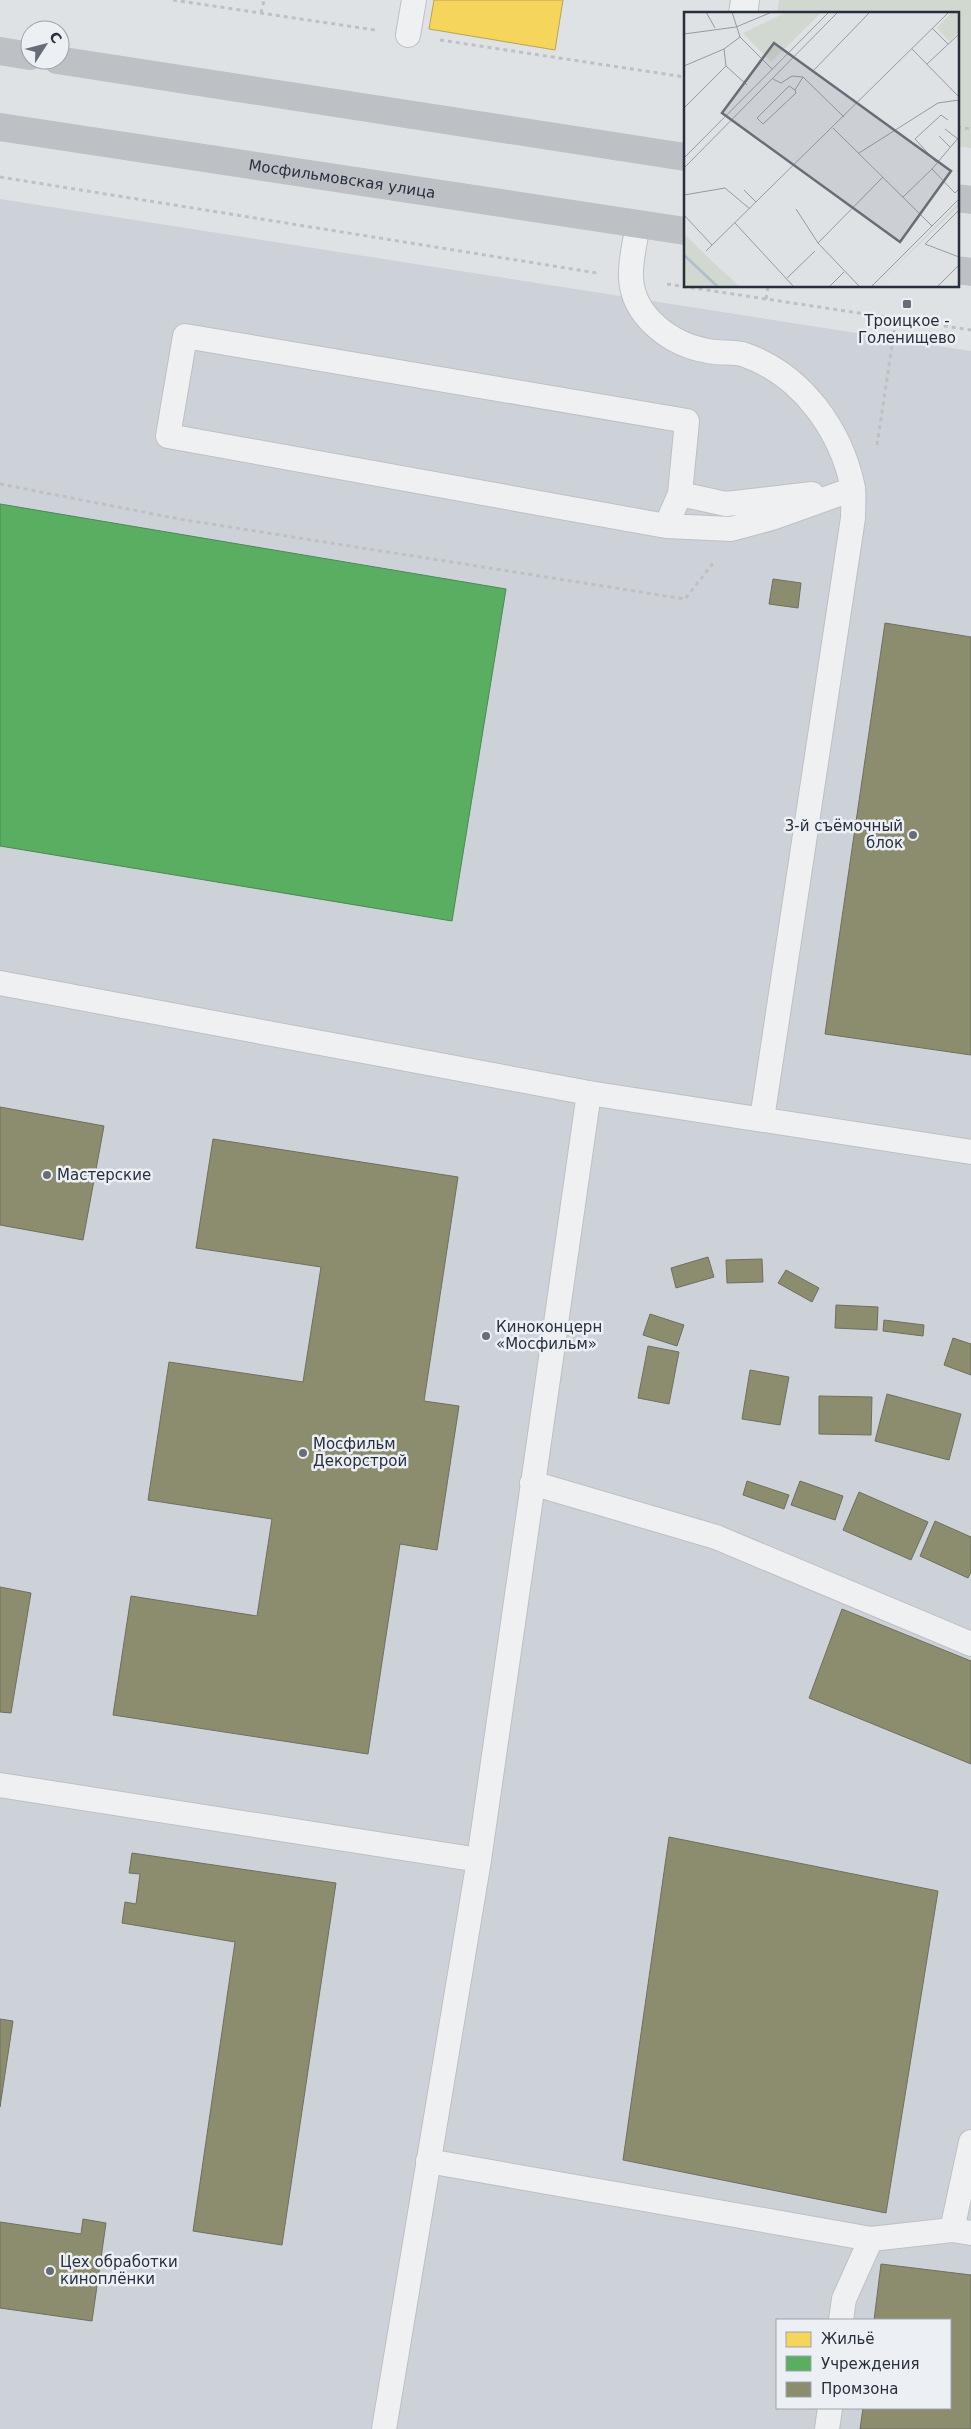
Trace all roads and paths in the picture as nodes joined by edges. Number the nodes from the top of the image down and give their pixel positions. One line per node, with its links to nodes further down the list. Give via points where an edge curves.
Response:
1 (264, 0): 3 (path)
2 (414, 0): 4 (lane)
3 (261, 13)
4 (408, 35)
5 (0, 51): 6 (main road)
6 (20, 54)
7 (70, 62): 11 (main road)
8 (0, 127): 15 (main road, Мосфильмовская улица)
9 (958, 127): 10 (path)
10 (971, 129)
11 (684, 157)
12 (0, 178): 19 (path)
13 (958, 198): 14 (main road)
14 (971, 200)
15 (638, 225): 16 (main road, Мосфильмовская улица); 19 (lane)
16 (684, 231)
17 (958, 270): 18 (main road)
18 (971, 272)
19 (631, 278): 20 (path); 28 (lane, via 638,305 653,325 675,340 706,351 742,354 769,364 796,385 831,429)
20 (684, 286)
21 (695, 288): 23 (path)
22 (768, 288): 23 (path)
23 (766, 299): 24 (path)
24 (896, 319): 25 (path); 26 (path)
25 (971, 330)
26 (875, 453)
27 (0, 484): 31 (path, via 179,519 685,599)
28 (853, 489): 29 (lane, via 726,504); 30 (lane, via 732,529); 34 (lane, via 853,518)
29 (680, 494): 30 (lane); 30 (lane, via 686,421 185,336 168,436)
30 (666, 526)
31 (715, 560)
32 (0, 983): 33 (lane)
33 (589, 1093): 34 (lane); 36 (lane)
34 (762, 1119): 35 (lane)
35 (971, 1152)
36 (532, 1483): 37 (lane, via 716,1537); 39 (lane)
37 (971, 1644)
38 (0, 1785): 39 (lane)
39 (479, 1860): 41 (lane)
40 (971, 2142): 42 (lane)
41 (428, 2161): 43 (lane); 46 (lane)
42 (961, 2231): 43 (lane)
43 (871, 2239): 44 (lane, via 844,2299)
44 (841, 2319)
45 (830, 2409): 47 (lane)
46 (384, 2429)
47 (827, 2429)

